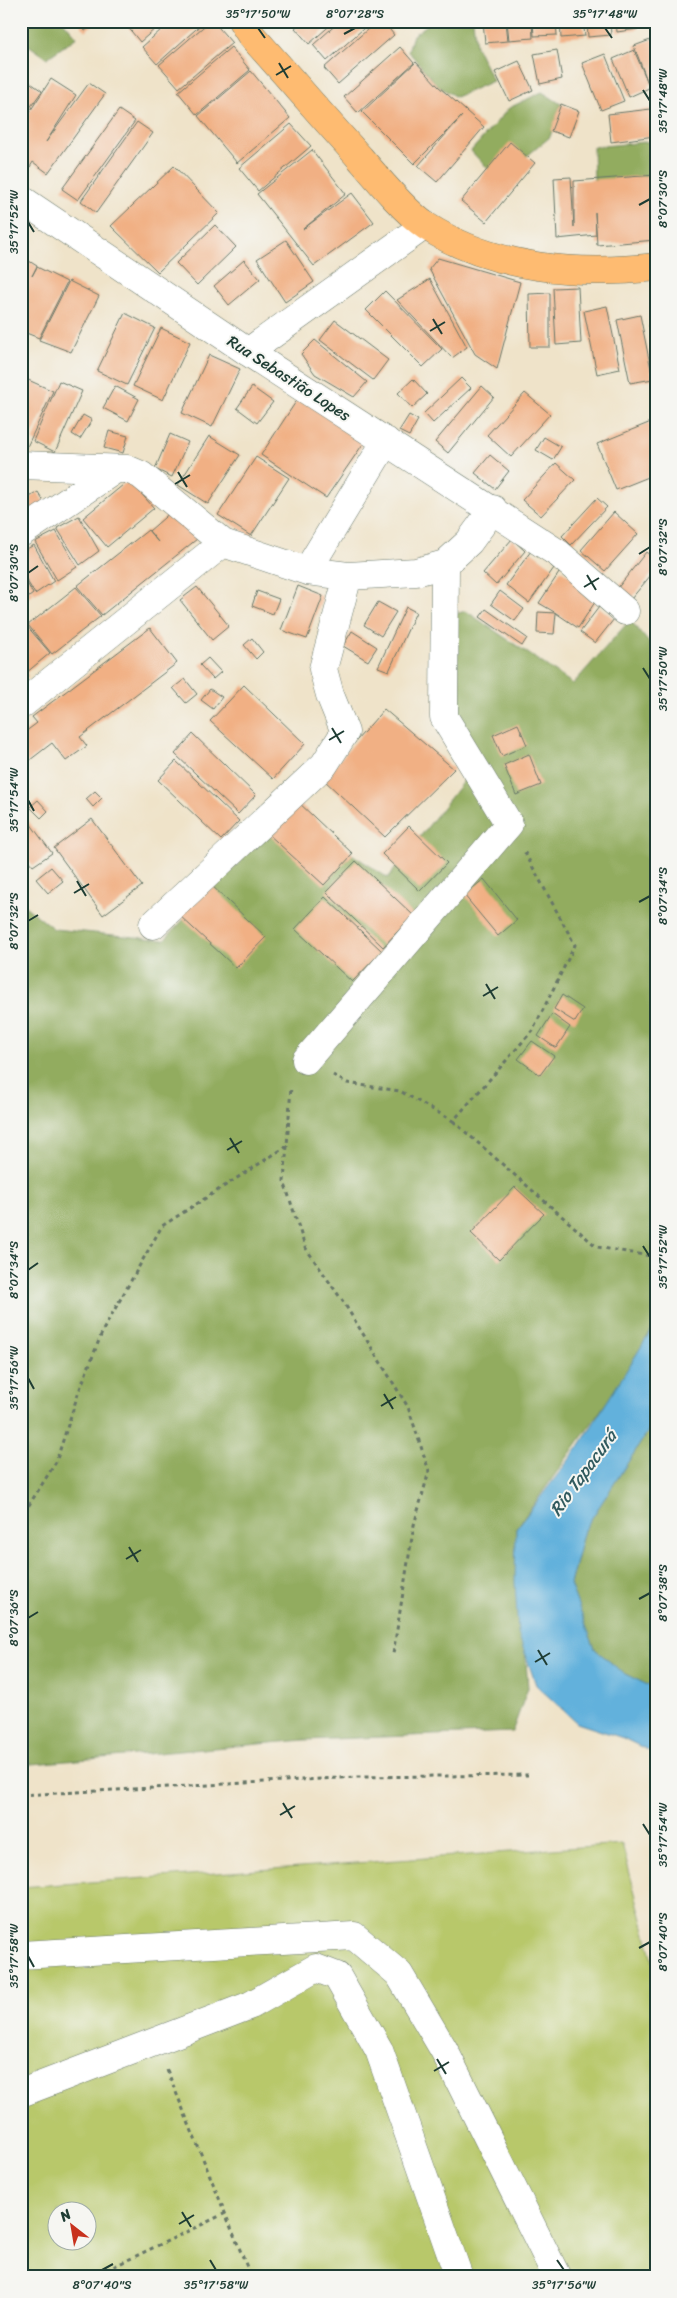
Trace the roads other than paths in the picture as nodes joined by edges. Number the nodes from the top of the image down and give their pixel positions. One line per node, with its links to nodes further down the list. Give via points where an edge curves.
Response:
1 (250, 25): 3 (main road, via 388,190)
2 (21, 199): 5 (street, Rua Sebastião Lopes)
3 (425, 225): 4 (main road, via 466,247 549,269 597,271); 5 (street)
4 (656, 267)
5 (248, 352): 6 (street, Rua Sebastião Lopes)
6 (386, 441): 9 (street, Rua Sebastião Lopes); 13 (street)
7 (21, 465): 8 (street)
8 (116, 470): 10 (street); 11 (street, via 127,469 142,475)
9 (492, 509): 12 (street, via 469,542); 15 (street, Rua Sebastião Lopes, via 559,554)
10 (21, 533)
11 (223, 543): 13 (street); 16 (street)
12 (445, 564): 14 (street, via 416,572); 18 (street, via 444,717 510,824)
13 (307, 571): 14 (street)
14 (348, 576): 17 (street, via 324,669 330,695 345,732 324,765)
15 (625, 611)
16 (21, 705)
17 (153, 925)
18 (306, 1060)
19 (21, 1954): 22 (street, via 354,1936 399,1974 404,1982 444,2050)
20 (21, 2093): 21 (street, via 251,2005 316,1968 337,1976 379,2050)
21 (459, 2277)
22 (557, 2277)

